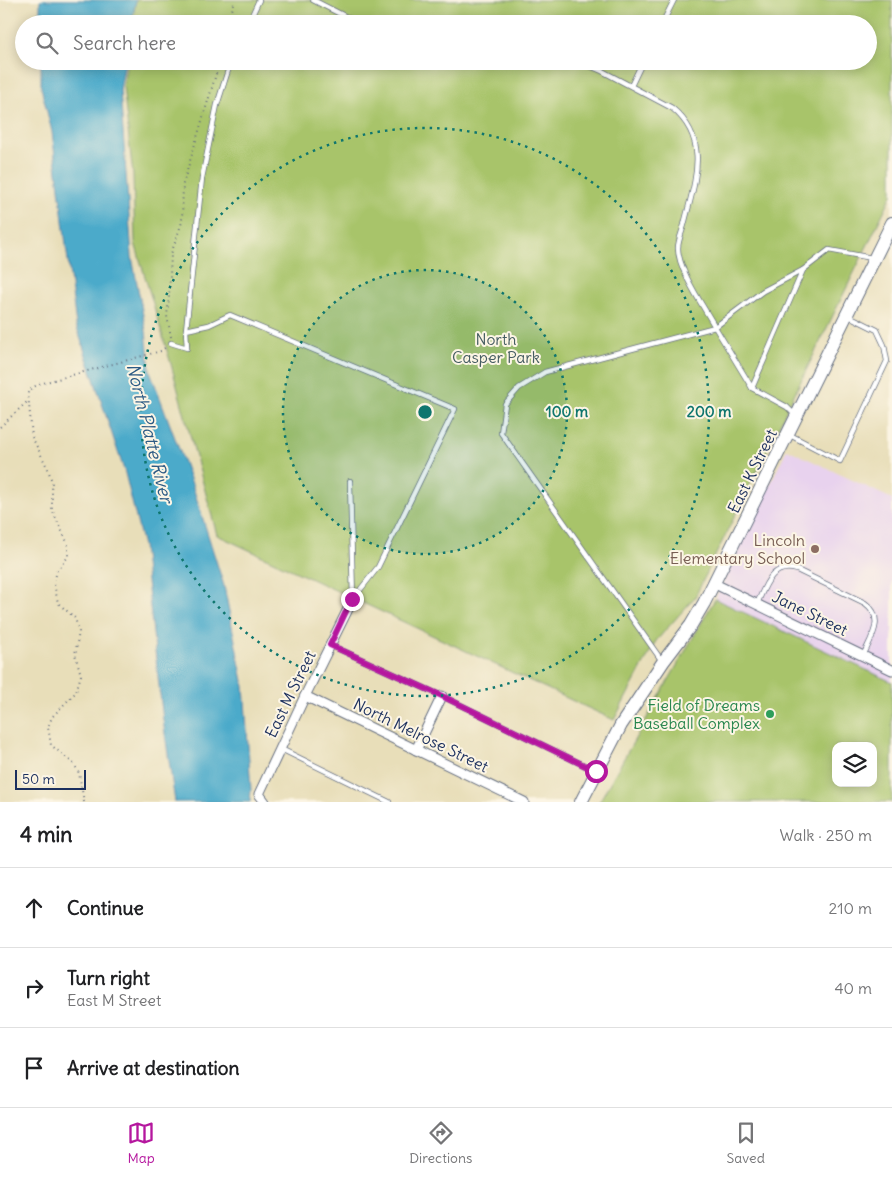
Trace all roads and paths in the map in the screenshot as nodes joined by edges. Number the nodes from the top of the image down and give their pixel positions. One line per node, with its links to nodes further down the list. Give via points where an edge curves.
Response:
1 (236, 0): 5 (path)
2 (259, 0): 6 (lane)
3 (313, 0): 7 (lane)
4 (674, 0): 8 (lane)
5 (231, 15)
6 (252, 15)
7 (342, 15)
8 (666, 15)
9 (217, 70): 20 (path, via 183,184 182,222 171,254 167,316)
10 (228, 70): 19 (lane, via 217,104 202,178)
11 (597, 70): 13 (lane)
12 (639, 70): 13 (lane)
13 (631, 86): 18 (lane, via 672,108 693,134 696,178 678,248 686,278)
14 (892, 223): 15 (street, East K Street)
15 (875, 258): 16 (lane, via 829,250); 17 (street, East K Street)
16 (803, 270): 18 (lane, via 762,291); 21 (lane)
17 (847, 315): 23 (street, East K Street); 25 (lane, via 878,330 887,361 840,461)
18 (715, 328): 21 (lane); 32 (lane, via 545,372 519,388 505,404 501,433)
19 (186, 330): 20 (lane, via 187,348); 28 (lane, via 209,325 230,315 455,409 378,567)
20 (171, 343): 22 (path, via 161,351 32,388 28,393)
21 (752, 388): 23 (lane, via 787,407)
22 (29, 400): 24 (path); 39 (path, via 32,437 48,469 52,482 52,510 68,544 68,557 57,570 54,584 58,603 75,618 79,632 75,654 81,675 76,692 52,717 48,727 52,745 74,764 79,773)
23 (797, 417): 25 (street, East K Street)
24 (0, 427)
25 (789, 434): 27 (street, East K Street)
26 (350, 481): 28 (lane)
27 (714, 584): 29 (street, Jane Street); 32 (street, East K Street, via 691,626)
28 (352, 599): 30 (street, East M Street)
29 (756, 604): 31 (street, Jane Street); 31 (lane, via 776,571 791,568 865,603 876,615 876,626)
30 (330, 645): 34 (street, East M Street); 35 (lane)
31 (863, 656): 33 (street, Jane Street)
32 (663, 662): 38 (street, East K Street, via 621,725)
33 (892, 670)
34 (305, 696): 36 (street, East M Street); 37 (street, North Melrose Street)
35 (442, 696): 37 (street); 38 (lane)
36 (279, 748): 40 (street, East M Street, via 259,794); 41 (lane)
37 (416, 750): 42 (street, North Melrose Street)
38 (596, 771): 43 (street, East K Street)
39 (84, 802)
40 (265, 802)
41 (389, 802)
42 (524, 802)
43 (581, 802)

